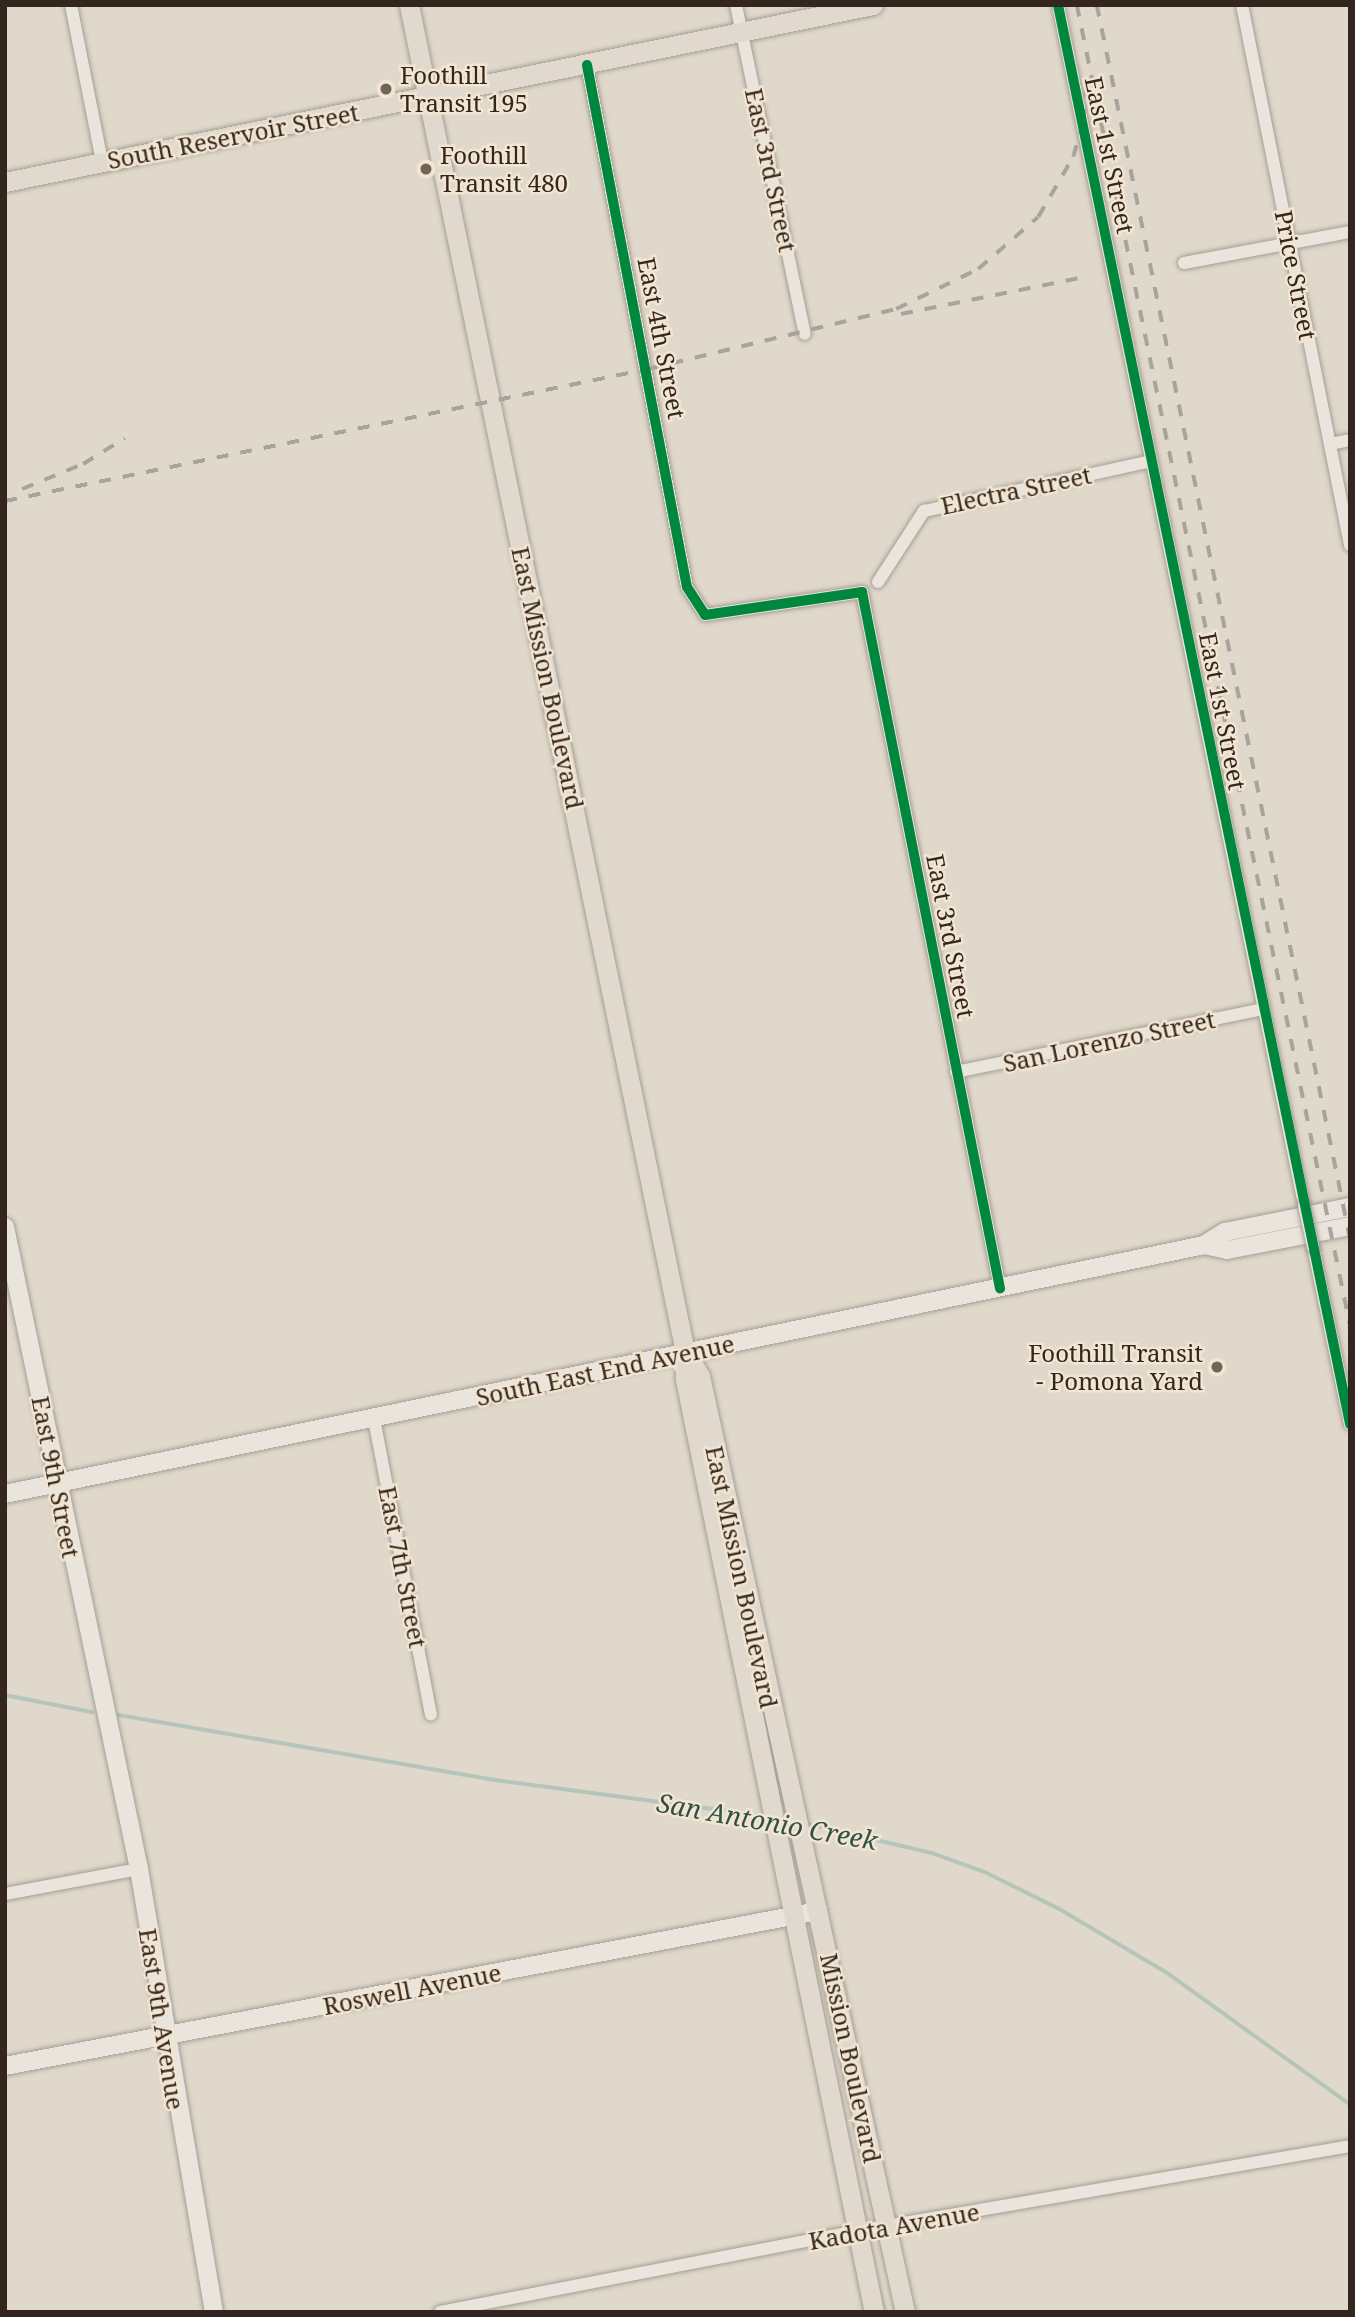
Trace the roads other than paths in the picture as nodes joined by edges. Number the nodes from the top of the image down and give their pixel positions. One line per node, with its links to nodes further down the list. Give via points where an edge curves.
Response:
1 (71, 5): 10 (street)
2 (409, 5): 9 (main road, East Mission Boulevard)
3 (736, 5): 7 (street, East 3rd Street)
4 (873, 5): 7 (main road, South Reservoir Street)
5 (1058, 5): 18 (street, East 1st Street)
6 (1242, 5): 13 (street, Price Street)
7 (741, 29): 8 (main road, South Reservoir Street); 15 (street, East 3rd Street)
8 (587, 65): 9 (main road, South Reservoir Street); 21 (street, East 4th Street, via 687,587 705,615)
9 (428, 97): 10 (main road, South Reservoir Street); 29 (main road, East Mission Boulevard)
10 (102, 162): 11 (main road, South Reservoir Street)
11 (5, 182)
12 (1350, 232): 13 (street)
13 (1289, 243): 14 (street); 17 (street, Price Street)
14 (1184, 263)
15 (805, 334)
16 (1350, 440): 17 (street)
17 (1330, 444): 19 (street, Price Street)
18 (1151, 461): 20 (street, Electra Street, via 924,511); 22 (street, East 1st Street)
19 (1350, 545)
20 (878, 582)
21 (862, 592): 23 (street, East 3rd Street)
22 (1262, 1009): 23 (street, San Lorenzo Street); 31 (street, East 1st Street, bridge)
23 (956, 1072): 28 (street, East 3rd Street)
24 (1350, 1207): 27 (street, via 1225,1232)
25 (1350, 1226): 27 (street, via 1227,1250)
26 (5, 1227): 32 (street, East 9th Street)
27 (1204, 1245): 28 (street, South East End Avenue)
28 (1000, 1288): 29 (street, South East End Avenue)
29 (685, 1352): 30 (street, South East End Avenue); 36 (main road, East Mission Boulevard, via 700,1376); 40 (main road, East Mission Boulevard, via 685,1379)
30 (374, 1419): 32 (street, South East End Avenue); 34 (street, East 7th Street)
31 (1350, 1424)
32 (58, 1484): 33 (street, South East End Avenue); 35 (street, East 9th Street)
33 (5, 1494)
34 (431, 1715)
35 (106, 1728): 37 (street, East 9th Avenue)
36 (793, 1804): 39 (main road, Mission Boulevard)
37 (139, 1869): 38 (street); 41 (street, East 9th Avenue)
38 (5, 1894)
39 (818, 1911): 40 (street, Roswell Avenue); 44 (main road, Mission Boulevard)
40 (791, 1915): 41 (street, Roswell Avenue); 45 (main road, East Mission Boulevard)
41 (164, 2037): 42 (street, Roswell Avenue); 46 (street, East 9th Avenue)
42 (5, 2066)
43 (1350, 2146): 44 (street, Kadota Avenue)
44 (888, 2228): 45 (street, Kadota Avenue); 49 (main road, Mission Boulevard)
45 (858, 2231): 47 (street, Kadota Avenue); 48 (main road, East Mission Boulevard)
46 (214, 2312)
47 (440, 2312)
48 (874, 2312)
49 (905, 2312)

